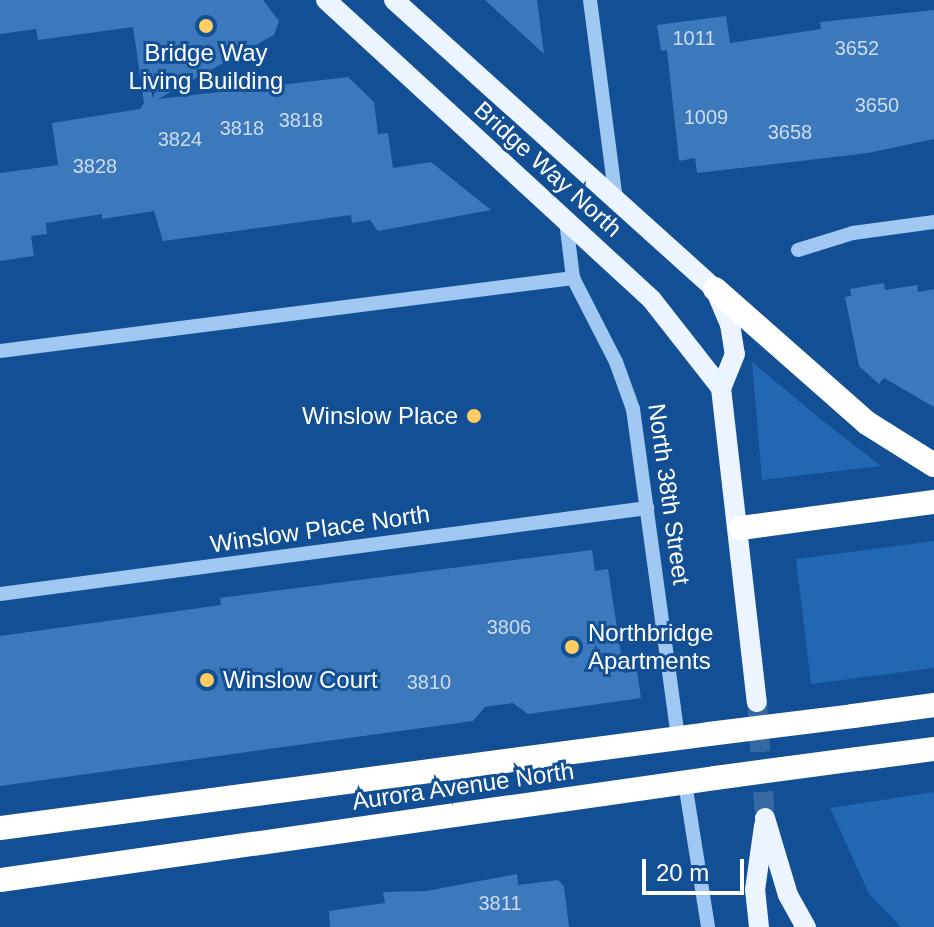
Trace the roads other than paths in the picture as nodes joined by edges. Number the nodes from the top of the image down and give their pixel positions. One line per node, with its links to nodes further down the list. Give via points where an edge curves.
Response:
1 (326, 0): 5 (main road, Bridge Way North)
2 (394, 0): 4 (main road, Bridge Way North)
3 (590, 0): 4 (street)
4 (616, 200): 9 (main road, Bridge Way North)
5 (566, 221): 8 (street, North 38th Street); 11 (main road, Bridge Way North, via 672,320)
6 (934, 222): 7 (street, via 853,233)
7 (798, 250)
8 (573, 278): 10 (street); 14 (street, North 38th Street, via 616,362 633,409)
9 (715, 289): 11 (main road, via 730,324 735,354); 12 (highway, via 867,423)
10 (0, 351)
11 (721, 388): 15 (main road)
12 (934, 465)
13 (934, 502): 15 (highway)
14 (647, 508): 16 (street, Winslow Place North); 19 (street, North 38th Street)
15 (741, 528): 17 (main road)
16 (0, 594)
17 (757, 702)
18 (934, 705): 19 (highway, Aurora Avenue North, bridge)
19 (678, 738): 22 (highway, Aurora Avenue North)
20 (934, 749): 21 (highway, Aurora Avenue North, bridge)
21 (685, 783): 23 (highway, Aurora Avenue North); 24 (street)
22 (0, 828)
23 (0, 880)
24 (708, 927)
25 (759, 927): 26 (main road, via 755,890 765,818 788,895)
26 (806, 927)

